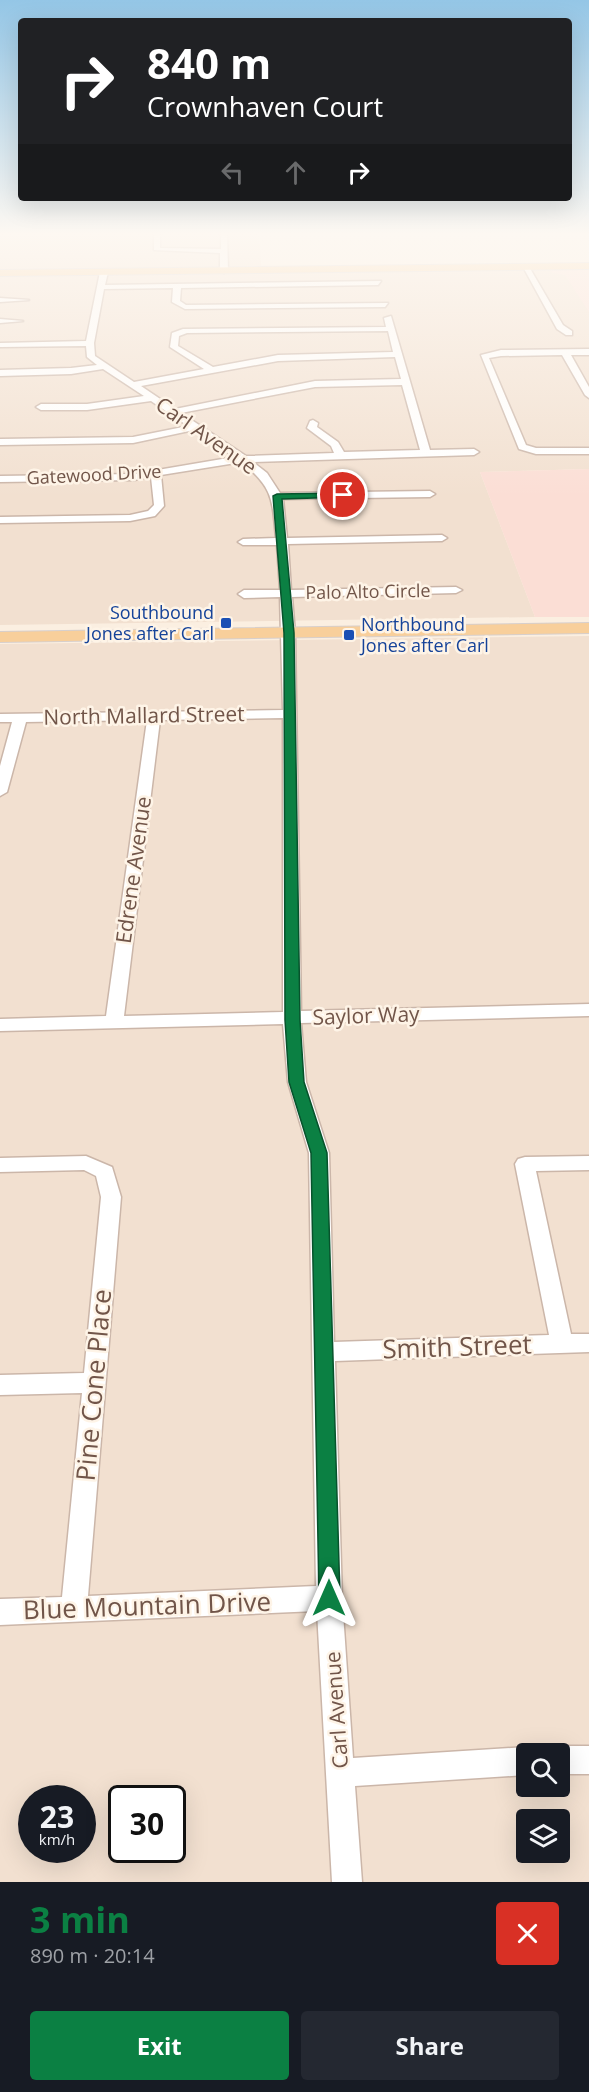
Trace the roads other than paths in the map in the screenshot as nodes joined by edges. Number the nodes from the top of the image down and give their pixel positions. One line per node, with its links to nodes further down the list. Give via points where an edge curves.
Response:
1 (0, 321): 2 (street)
2 (19, 321)
3 (94, 321): 8 (street)
4 (389, 321): 6 (street)
5 (556, 321): 7 (street)
6 (391, 329): 12 (street); 14 (street, via 175,335 174,347)
7 (569, 333)
8 (90, 343): 9 (street); 13 (street, Carl Avenue, via 91,357)
9 (0, 345)
10 (565, 352): 11 (street); 18 (street); 25 (street, via 484,357 522,447)
11 (589, 352)
12 (399, 354): 14 (street, via 303,356); 16 (street)
13 (104, 366): 15 (street, via 64,372); 17 (street, Carl Avenue)
14 (211, 370): 17 (street)
15 (0, 373)
16 (406, 382): 21 (street, via 315,384); 27 (street)
17 (132, 385): 19 (street, Carl Avenue)
18 (589, 395)
19 (152, 398): 20 (street, via 87,407); 21 (street, Carl Avenue)
20 (41, 407)
21 (172, 412): 23 (street, Carl Avenue)
22 (313, 423): 28 (street, via 312,428 335,444)
23 (196, 427): 24 (street, via 117,441); 29 (street, Carl Avenue)
24 (0, 442)
25 (589, 451)
26 (474, 452): 27 (street, Gatewood Drive)
27 (426, 453): 28 (street, Gatewood Drive)
28 (340, 455): 29 (street, Gatewood Drive)
29 (244, 459): 30 (street, Gatewood Drive); 33 (street, Carl Avenue, via 267,480)
30 (156, 474): 31 (street, Gatewood Drive); 34 (street, via 159,506 151,514 130,518)
31 (0, 479)
32 (430, 494): 33 (street)
33 (277, 496): 37 (street, Carl Avenue)
34 (0, 520)
35 (442, 538): 37 (street)
36 (243, 542): 37 (street)
37 (282, 542): 39 (street, Carl Avenue)
38 (456, 590): 39 (street, Palo Alto Circle)
39 (286, 593): 40 (street, Palo Alto Circle); 43 (street, Carl Avenue)
40 (244, 594)
41 (589, 624): 43 (main road); 43 (main road, via 541,629)
42 (0, 629): 43 (main road)
43 (289, 629): 44 (main road); 45 (street, Carl Avenue)
44 (0, 637)
45 (288, 714): 46 (street, North Mallard Street); 51 (street, Carl Avenue)
46 (154, 716): 48 (street, North Mallard Street); 52 (street, Edrene Avenue)
47 (0, 718): 48 (street, North Mallard Street)
48 (20, 718): 49 (street)
49 (0, 792)
50 (589, 1010): 51 (street, Saylor Way)
51 (292, 1020): 52 (street, Saylor Way); 58 (street, Carl Avenue, via 297,1082 319,1153)
52 (114, 1023): 53 (street, Saylor Way)
53 (0, 1025)
54 (589, 1163): 56 (street, via 525,1164)
55 (0, 1165): 59 (street, Pine Cone Place, via 86,1163 105,1172 111,1197)
56 (562, 1343): 57 (street, Smith Street); 58 (street, Smith Street)
57 (589, 1343)
58 (324, 1352): 61 (street, Carl Avenue)
59 (94, 1383): 60 (street); 62 (street, Pine Cone Place)
60 (0, 1385)
61 (329, 1598): 62 (street, Blue Mountain Drive); 67 (street, Carl Avenue)
62 (74, 1609): 63 (street, Blue Mountain Drive)
63 (0, 1612)
64 (570, 1760): 65 (street)
65 (589, 1760)
66 (516, 1762): 67 (street)
67 (341, 1773): 68 (street, Carl Avenue)
68 (347, 1882)

